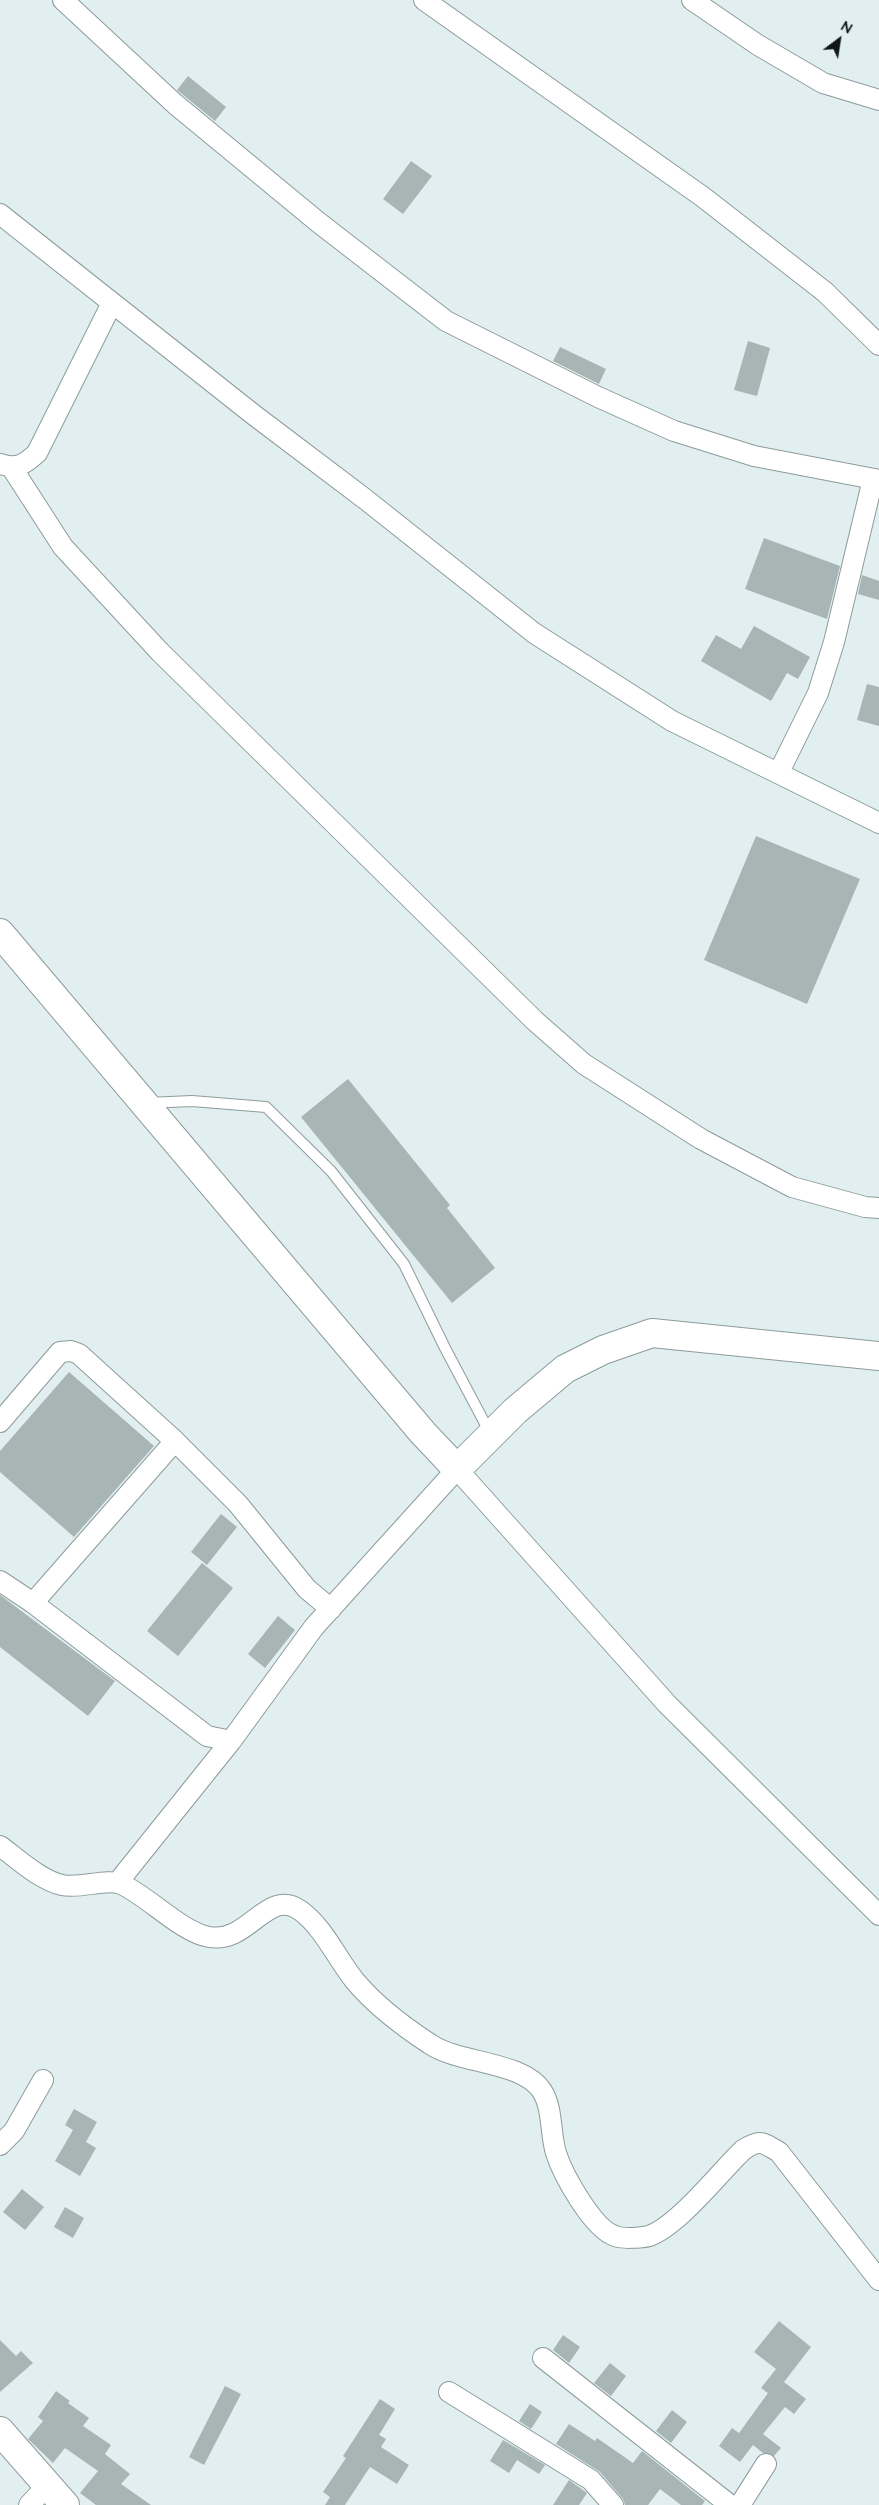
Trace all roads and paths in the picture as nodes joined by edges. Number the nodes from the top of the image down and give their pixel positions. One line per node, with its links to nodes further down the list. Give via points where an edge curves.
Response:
1 (63, 0): 9 (street, via 175,104 318,222 446,321 589,393 674,431 754,456)
2 (424, 0): 7 (street, via 703,197 825,292)
3 (692, 0): 4 (street, via 758,46 823,83)
4 (879, 100)
5 (0, 214): 6 (street)
6 (112, 303): 8 (street, via 37,453 27,462); 10 (street, via 534,633 672,721)
7 (879, 345)
8 (6, 466): 14 (street, via 63,547 160,652 534,1022 584,1064 701,1139 792,1187)
9 (876, 480): 10 (street, via 818,693)
10 (779, 772): 11 (street)
11 (879, 823)
12 (0, 933): 13 (street)
13 (144, 1103): 17 (lane, via 192,1101 266,1107 331,1171 404,1264); 19 (street, via 423,1433)
14 (879, 1208)
15 (879, 1356): 17 (street, via 652,1332 603,1350 565,1369)
16 (0, 1422): 18 (street, via 60,1352 70,1351 79,1354)
17 (491, 1434): 19 (street)
18 (175, 1441): 21 (street); 22 (street, via 238,1504 307,1589)
19 (457, 1468): 22 (street); 26 (street, via 667,1704)
20 (0, 1581): 21 (street)
21 (33, 1603): 23 (street, via 207,1736)
22 (331, 1609): 23 (street, via 314,1627)
23 (231, 1741): 25 (street)
24 (0, 1846): 25 (street, via 36,1872 61,1885)
25 (118, 1882): 29 (street, via 192,1931 209,1937 236,1934 268,1908 288,1904 301,1911 356,1982 391,2015 432,2046 475,2062 503,2067 542,2090 556,2154 575,2193 596,2222 614,2236 649,2236 675,2220 743,2150 762,2142 778,2152)
26 (879, 1915)
27 (43, 2080): 28 (street, via 14,2131)
28 (0, 2145)
29 (879, 2280)
30 (543, 2358): 36 (street)
31 (449, 2392): 35 (street, via 591,2480)
32 (0, 2431): 34 (street)
33 (766, 2464): 37 (street)
34 (47, 2499)
35 (613, 2505)
36 (730, 2505)
37 (740, 2505)

